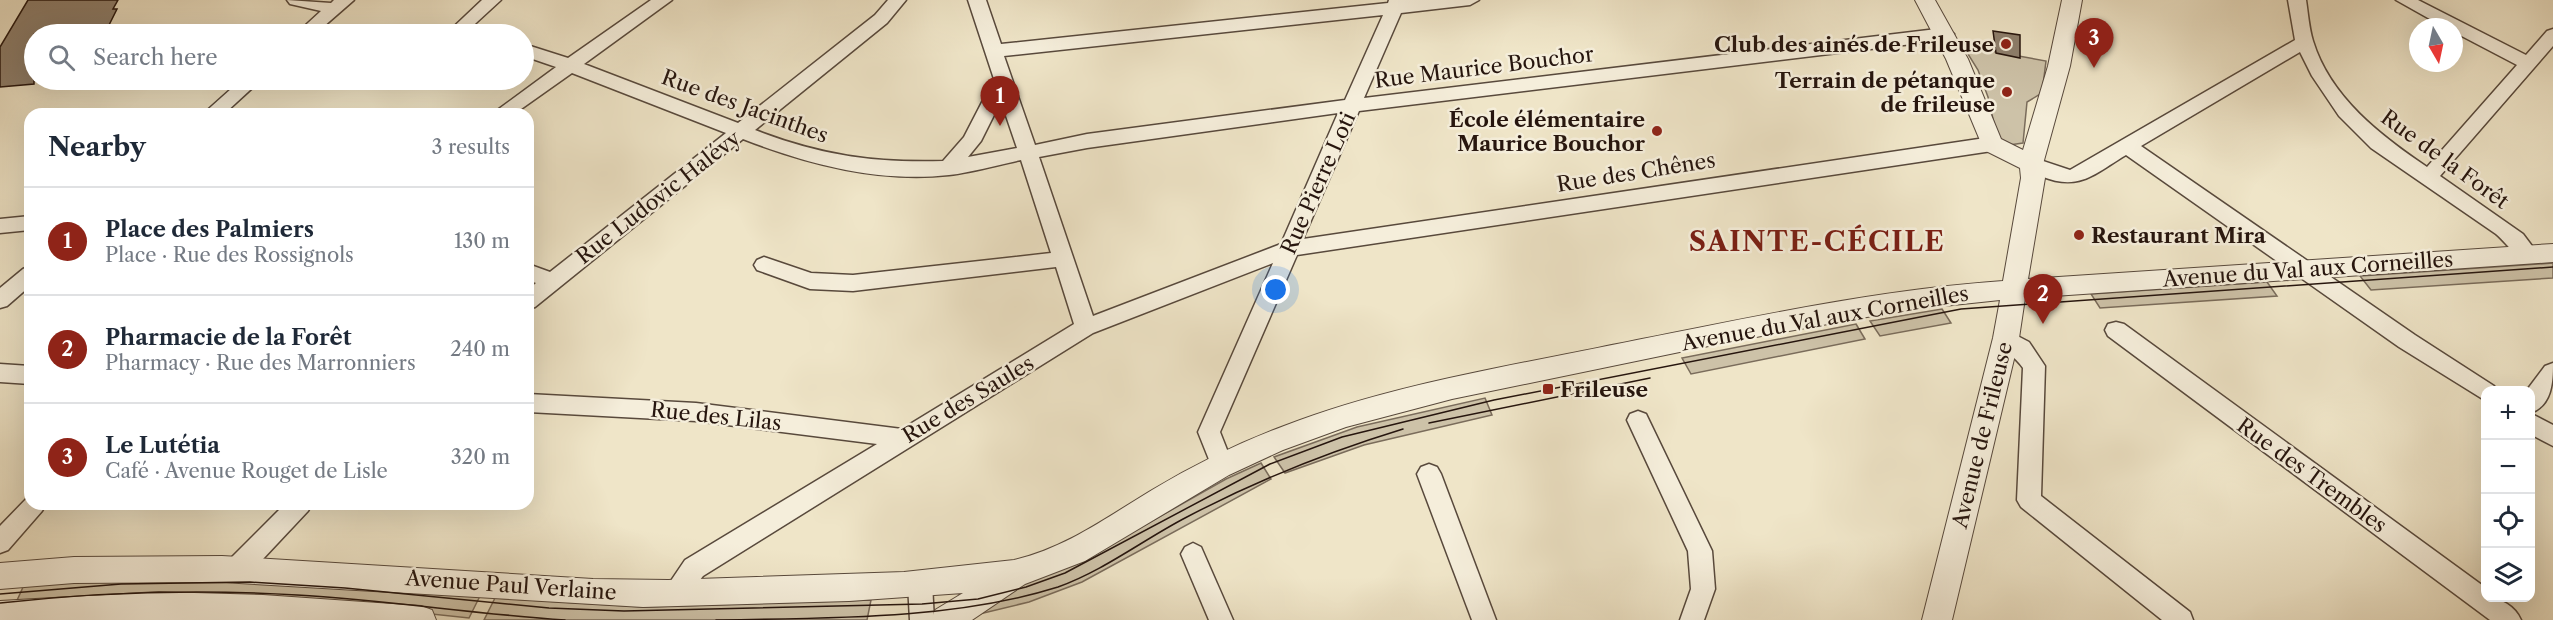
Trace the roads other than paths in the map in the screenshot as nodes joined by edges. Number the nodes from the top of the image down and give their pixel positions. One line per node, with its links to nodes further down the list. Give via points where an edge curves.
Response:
1 (296, 0): 11 (street)
2 (492, 0): 14 (street)
3 (663, 0): 21 (street)
4 (897, 0): 27 (street, Rue Ludovic Halévy, via 881,19)
5 (977, 0): 18 (street)
6 (1470, 0): 12 (street)
7 (1925, 0): 15 (street)
8 (2072, 0): 31 (street, Avenue de Frileuse, via 2059,66)
9 (2297, 0): 17 (street, Rue de la Forêt)
10 (2405, 0): 20 (street)
11 (340, 4): 13 (street)
12 (1396, 4): 18 (street); 24 (street, Rue Pierre Loti)
13 (316, 24)
14 (465, 24)
15 (1945, 34): 24 (street, Rue Maurice Bouchor); 28 (street)
16 (2553, 35): 20 (street)
17 (2304, 42): 29 (street); 33 (street, Rue de la Forêt, via 2346,112)
18 (993, 51): 22 (street)
19 (534, 53): 21 (street, Rue des Jacinthes)
20 (2527, 63): 33 (street)
21 (570, 65): 26 (street); 27 (street, Rue des Jacinthes)
22 (1003, 80): 30 (street); 32 (street, via 972,141)
23 (240, 90): 25 (street)
24 (1353, 105): 30 (street, Rue Maurice Bouchor); 36 (street, Rue Pierre Loti)
25 (219, 108)
26 (509, 108)
27 (741, 131): 32 (street, Rue des Jacinthes, via 832,162 889,169); 44 (street, Rue Ludovic Halévy)
28 (1992, 144): 31 (street); 36 (street, Rue des Chênes)
29 (2127, 146): 31 (street, via 2073,177 2059,176); 41 (street)
30 (1029, 152): 32 (street, Rue des Jacinthes); 39 (street)
31 (2031, 164): 45 (street, Avenue de Frileuse, via 2033,178)
32 (948, 168)
33 (2427, 179): 38 (street, Rue de la Forêt, via 2503,229)
34 (24, 224): 35 (street)
35 (0, 226)
36 (1288, 249): 48 (street, Rue des Saules); 61 (street, Rue Pierre Loti, via 1209,432)
37 (2553, 253): 38 (street, Avenue du Val aux Corneilles)
38 (2528, 254): 41 (street, Avenue du Val aux Corneilles)
39 (1062, 259): 40 (street, via 854,284 810,280); 48 (street)
40 (764, 265)
41 (2305, 270): 45 (street, Avenue du Val aux Corneilles); 54 (street)
42 (534, 274): 44 (street)
43 (24, 279): 47 (street)
44 (552, 281): 46 (street, Rue Ludovic Halévy)
45 (2013, 289): 50 (street, Avenue de Frileuse); 61 (street, Avenue du Val aux Corneilles, via 1854,309 1486,381 1401,400 1312,427)
46 (534, 296)
47 (0, 300)
48 (1086, 327): 60 (street, Rue des Saules)
49 (2116, 330): 81 (street, Rue des Trembles)
50 (2006, 338): 79 (street, Avenue de Frileuse); 80 (street, via 2021,348 2034,366 2029,500)
51 (2553, 372): 55 (street)
52 (0, 374): 53 (street)
53 (24, 375)
54 (2481, 389)
55 (2535, 397)
56 (534, 403): 60 (street, Rue des Lilas, via 696,412)
57 (1638, 420): 78 (street, via 1701,551 1703,589)
58 (2535, 425): 59 (street)
59 (2553, 437)
60 (903, 438): 71 (street, Rue des Saules, via 694,568)
61 (1222, 465): 68 (street, Avenue Paul Verlaine, via 1102,537)
62 (1429, 474): 77 (street)
63 (29, 510): 65 (street)
64 (294, 510): 67 (street)
65 (0, 543)
66 (1193, 554): 76 (street)
67 (238, 568): 69 (street, Avenue Paul Verlaine); 71 (street, Avenue Paul Verlaine)
68 (1021, 572): 70 (street, Avenue Paul Verlaine); 75 (street, Avenue Paul Verlaine)
69 (0, 576)
70 (920, 585): 71 (street, Avenue Paul Verlaine); 74 (street)
71 (674, 594)
72 (0, 615): 73 (street, Avenue Paul Verlaine, via 137,604 189,604)
73 (421, 620)
74 (922, 620)
75 (946, 620)
76 (1221, 620)
77 (1484, 620)
78 (1692, 620)
79 (1937, 620)
80 (2181, 620)
81 (2509, 620)

